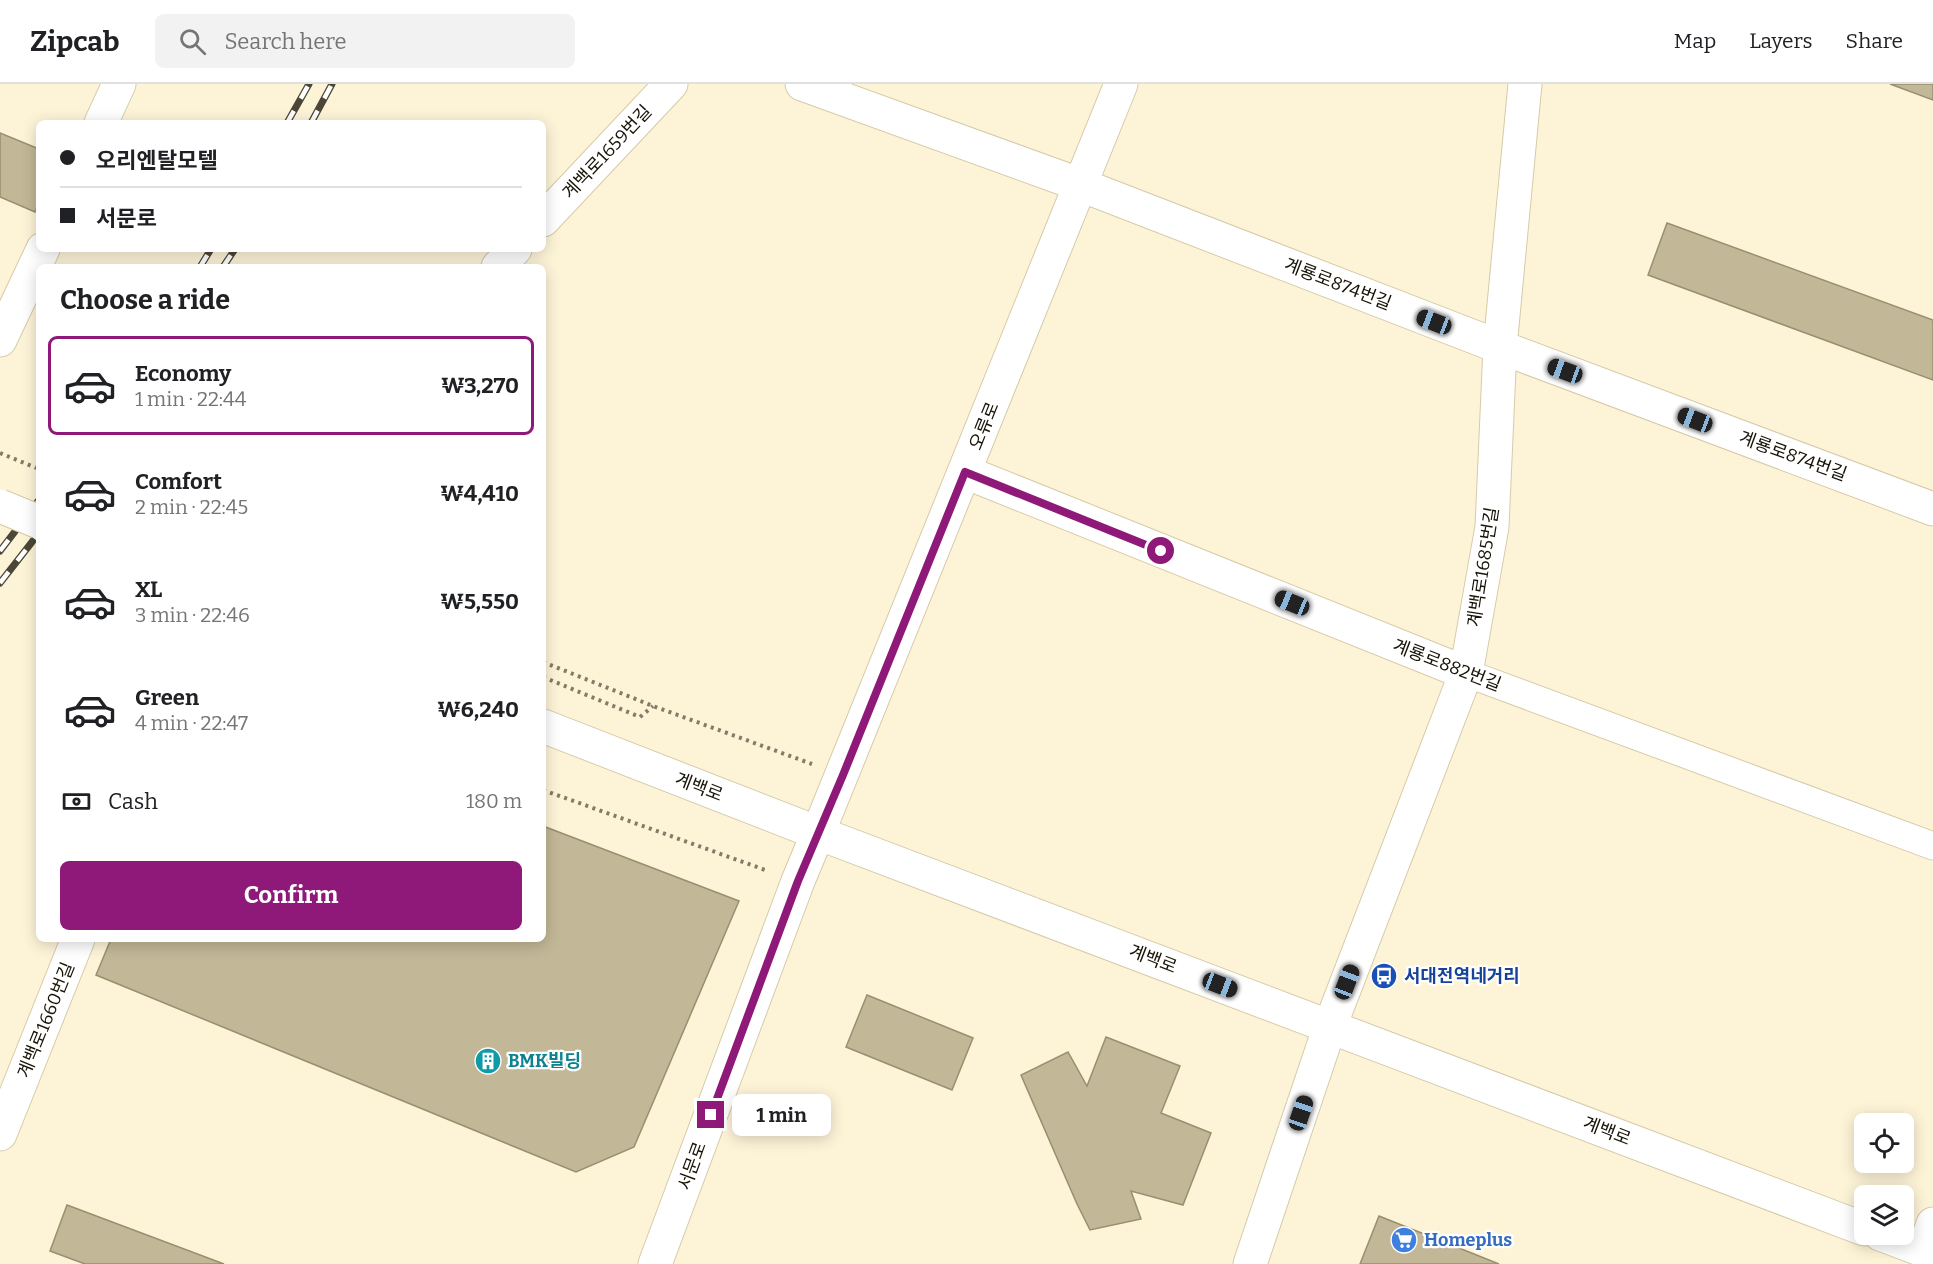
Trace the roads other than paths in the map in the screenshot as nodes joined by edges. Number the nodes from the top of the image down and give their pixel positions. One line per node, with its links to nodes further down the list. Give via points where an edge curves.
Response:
1 (119, 84): 6 (street)
2 (671, 84): 8 (street, 계백로1659번길)
3 (802, 84): 7 (street)
4 (1121, 84): 7 (street, 오류로)
5 (1525, 84): 13 (street, 계백로1685번길)
6 (102, 120)
7 (1081, 185): 13 (street, 계룡로874번길); 14 (street, 오류로)
8 (546, 217)
9 (42, 252): 12 (street)
10 (512, 252): 11 (street)
11 (501, 264)
12 (0, 340)
13 (1500, 347): 16 (street, 계룡로874번길); 18 (street, 계백로1685번길, via 1492,527)
14 (965, 472): 18 (street, 계룡로882번길); 20 (street, 오류로)
15 (0, 506): 17 (street, bridge)
16 (1933, 509)
17 (36, 521)
18 (1466, 673): 21 (street, 계룡로882번길); 23 (street, 계백로1685번길)
19 (546, 727): 20 (street, 계백로)
20 (818, 833): 23 (street, 계백로); 28 (street, 서문로)
21 (1933, 846)
22 (77, 942): 24 (street, 계백로1660번길)
23 (1330, 1026): 25 (street, 계백로); 29 (street, 계백로1685번길)
24 (0, 1134)
25 (1854, 1224)
26 (1914, 1240): 27 (street)
27 (1930, 1243)
28 (655, 1264)
29 (1250, 1264)

